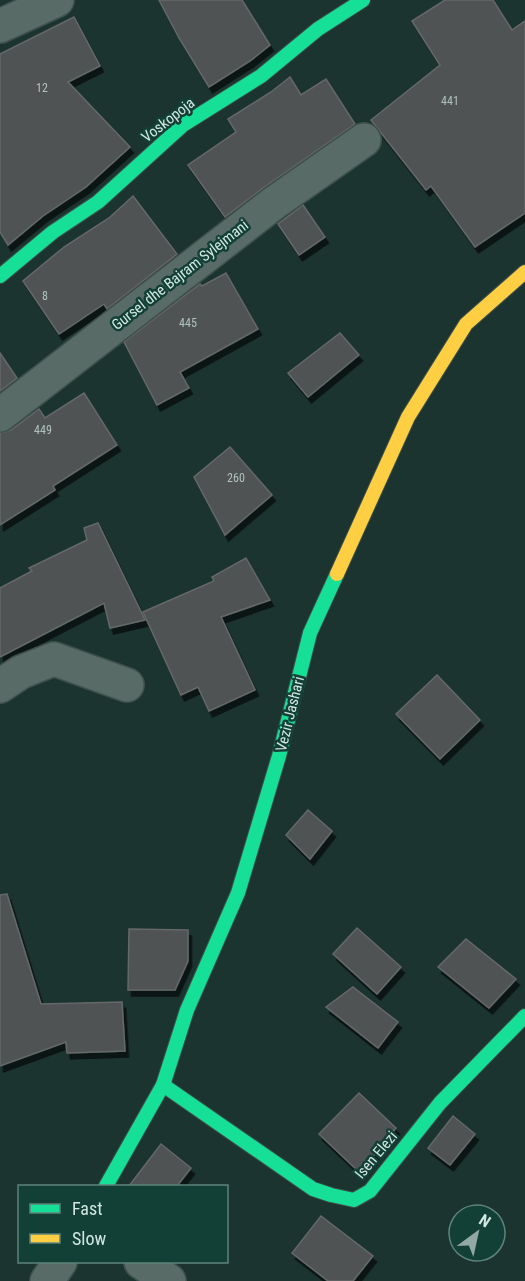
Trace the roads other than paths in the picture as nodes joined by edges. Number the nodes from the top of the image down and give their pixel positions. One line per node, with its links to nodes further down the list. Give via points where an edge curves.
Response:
1 (57, 0): 3 (street)
2 (363, 0): 6 (street, Voskopoja, via 318,29 261,76 183,125 98,202 53,232)
3 (0, 26)
4 (364, 140): 7 (street, Gursel dhe Bajram Sylejmani, via 273,203)
5 (525, 272): 11 (street, Vezir Jashari, via 466,324 408,417 310,633 238,893 187,1010)
6 (0, 276)
7 (0, 415)
8 (127, 685): 9 (street, via 54,659 21,672)
9 (0, 686)
10 (525, 1016): 11 (street, Isen Elezi, via 440,1103 370,1191 354,1200 313,1189)
11 (163, 1085): 12 (street, Vezir Jashari)
12 (107, 1185)
13 (59, 1263): 15 (street)
14 (142, 1263): 16 (street)
15 (47, 1281)
16 (169, 1281)

